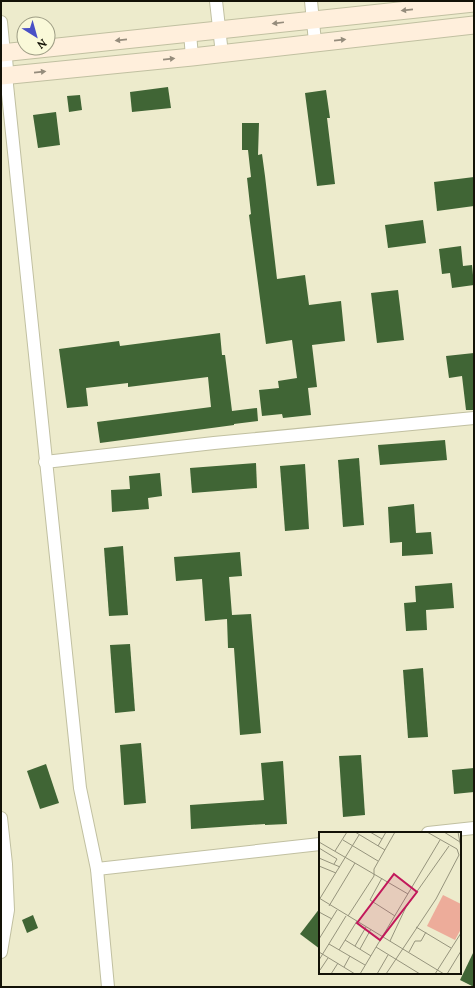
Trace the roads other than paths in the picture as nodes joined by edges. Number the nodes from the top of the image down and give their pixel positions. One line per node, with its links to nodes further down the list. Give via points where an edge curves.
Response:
1 (216, 1): 7 (street)
2 (311, 1): 4 (street)
3 (474, 3): 4 (main road, one-way to 4)
4 (313, 19): 7 (main road, one-way to 7); 9 (street)
5 (1, 22): 10 (street)
6 (474, 25): 9 (main road, one-way to 6)
7 (220, 30): 8 (main road); 11 (street)
8 (190, 33): 10 (main road, one-way to 10); 12 (street)
9 (315, 42): 11 (main road)
10 (2, 53): 13 (street)
11 (222, 54): 12 (main road)
12 (192, 57): 13 (main road, one-way to 12)
13 (3, 75): 15 (street)
14 (474, 418): 15 (street)
15 (45, 462): 20 (street, via 80,788)
16 (1, 818): 21 (street, via 8,910)
17 (474, 828): 18 (street)
18 (437, 832)
19 (319, 844): 20 (street)
20 (98, 869): 22 (street)
21 (1, 952)
22 (108, 987)

